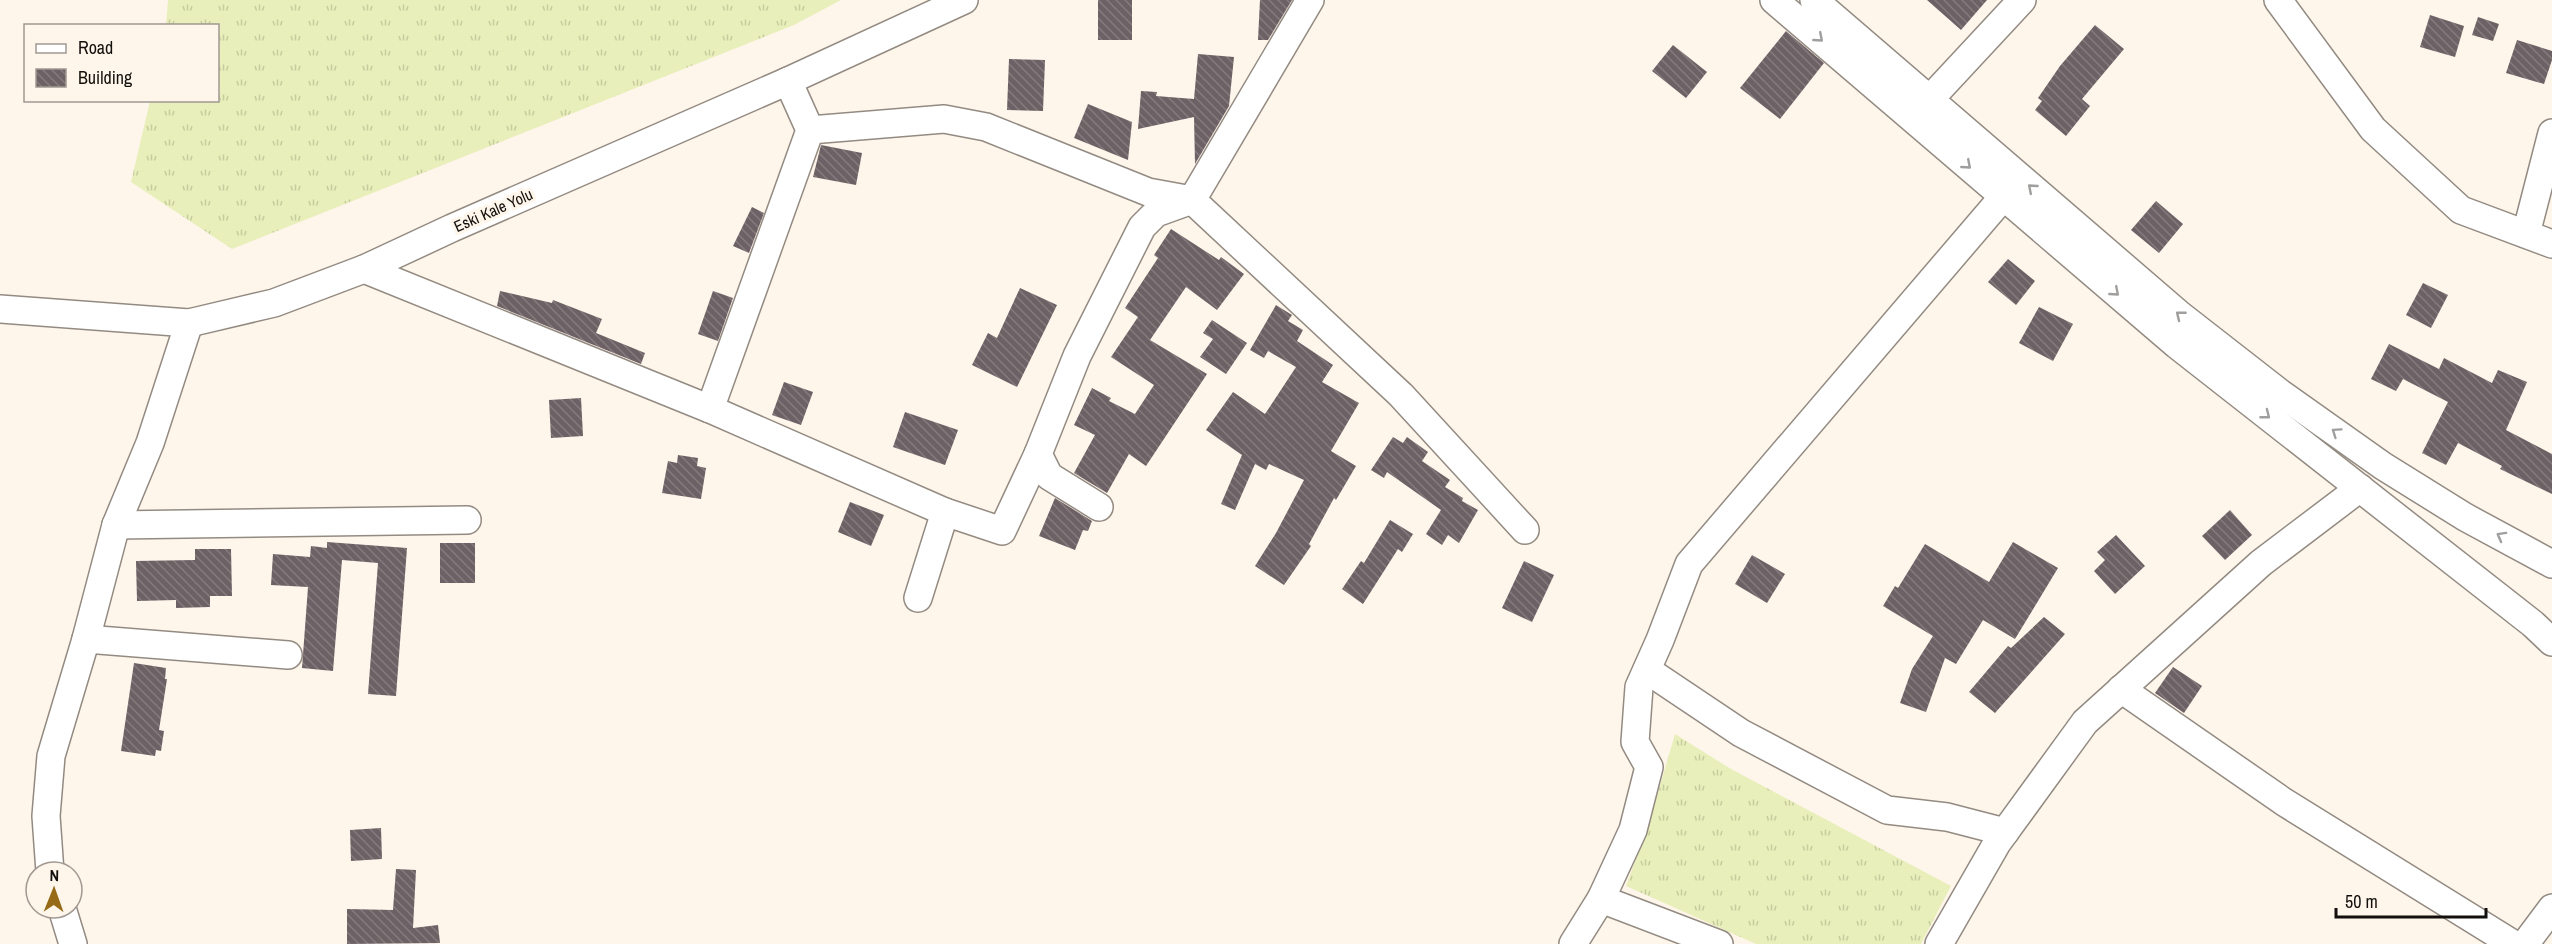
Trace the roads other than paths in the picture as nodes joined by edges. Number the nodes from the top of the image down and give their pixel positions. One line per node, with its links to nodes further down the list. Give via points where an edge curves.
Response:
1 (964, 0): 7 (street, Eski Kale Yolu)
2 (1310, 0): 12 (street)
3 (1774, 0): 11 (street, one-way to 11)
4 (1814, 0): 8 (street)
5 (2022, 0): 8 (street)
6 (2278, 0): 13 (street, via 2373,129 2461,210)
7 (789, 81): 9 (street); 15 (street, Eski Kale Yolu)
8 (1929, 100): 26 (street, one-way to 8, via 2465,517 2280,393 2180,315)
9 (810, 130): 12 (street, via 944,119 986,127 1148,192); 18 (street)
10 (2552, 133): 13 (street)
11 (2003, 197): 20 (street, one-way to 20, via 2177,345); 31 (street, via 1689,564)
12 (1192, 200): 19 (street, via 1156,213 1142,227 1077,356); 25 (street, via 1401,395)
13 (2526, 234): 14 (street)
14 (2552, 244)
15 (364, 269): 17 (street, Eski Kale Yolu, via 274,303); 18 (street)
16 (0, 309): 17 (street, Eski Kale Yolu)
17 (189, 323): 24 (street, via 150,443)
18 (710, 410): 22 (street)
19 (1038, 454): 21 (street, via 1049,476); 22 (street, via 1002,531)
20 (2360, 488): 29 (street); 32 (street, via 2261,563)
21 (1098, 507)
22 (945, 512): 27 (street)
23 (467, 520): 24 (street)
24 (116, 525): 28 (street)
25 (1525, 530)
26 (2552, 564)
27 (918, 598)
28 (86, 639): 30 (street); 34 (street, via 51,756 46,816)
29 (2552, 642)
30 (288, 656)
31 (1647, 670): 33 (street, via 1741,733 1887,810 1947,817); 35 (street, via 1639,687 1635,742 1649,767 1633,830)
32 (2121, 689): 33 (street, via 2085,722); 42 (street, via 2284,802)
33 (2005, 832): 41 (street)
34 (50, 860)
35 (1601, 899): 39 (street); 40 (street)
36 (2552, 908): 43 (street)
37 (66, 920): 38 (street)
38 (73, 944)
39 (1573, 944)
40 (1719, 944)
41 (1939, 944)
42 (2512, 944)
43 (2525, 944)

